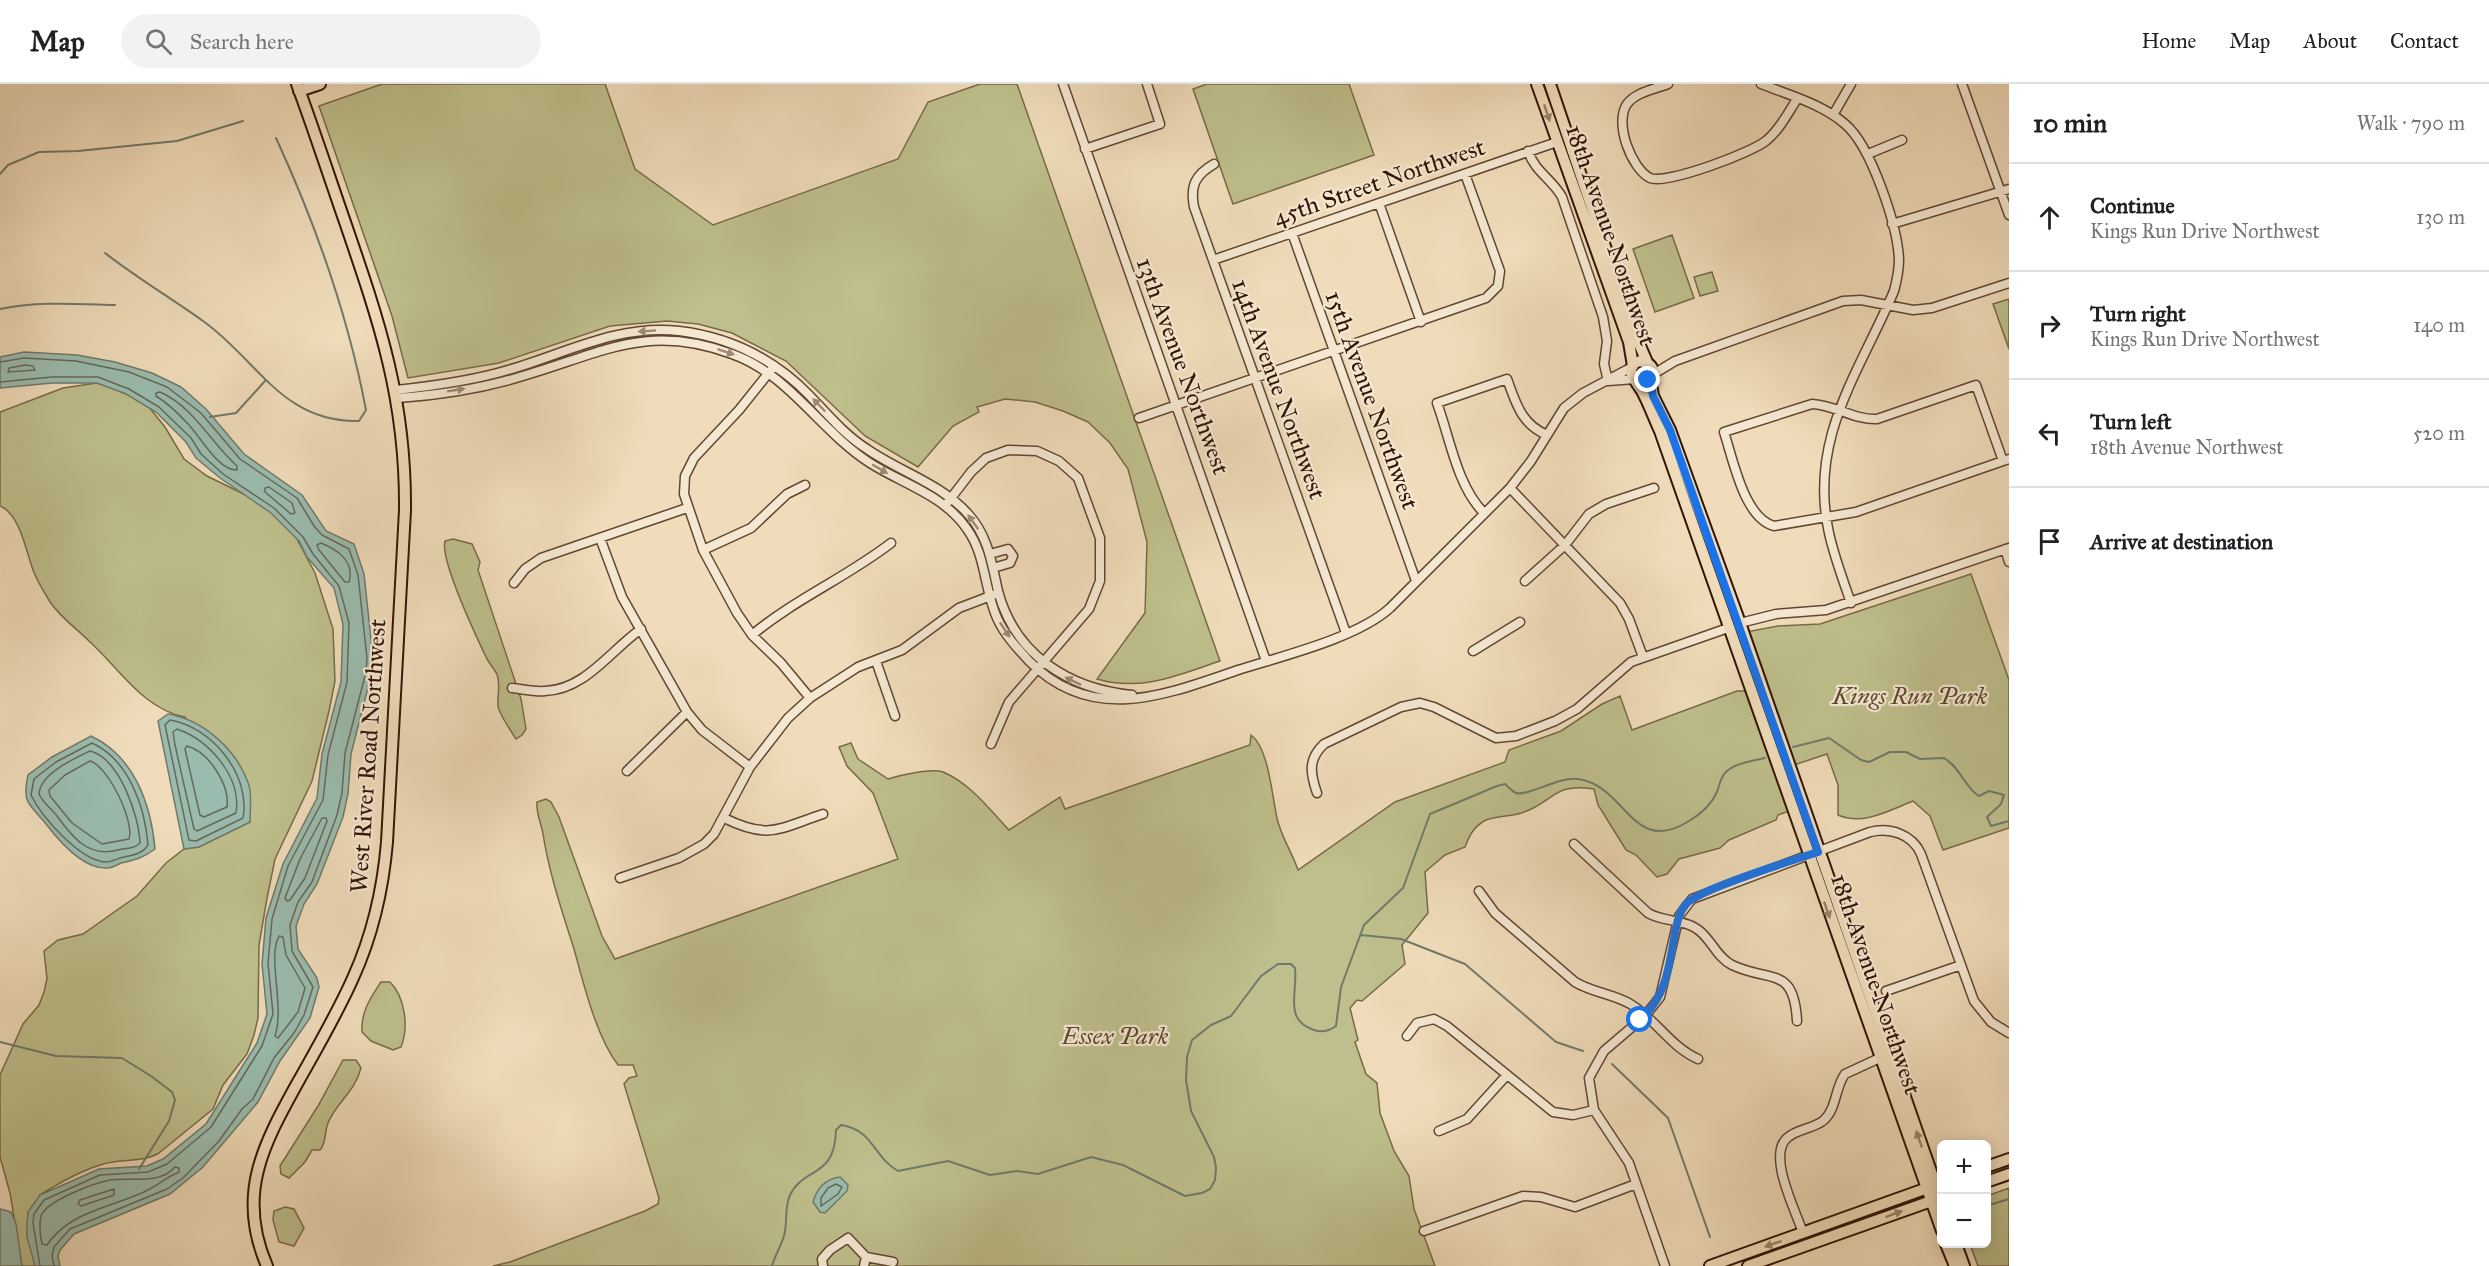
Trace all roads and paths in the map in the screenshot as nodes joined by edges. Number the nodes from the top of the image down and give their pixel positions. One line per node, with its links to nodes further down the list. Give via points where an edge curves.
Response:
1 (320, 84): 10 (main road)
2 (1063, 84): 15 (street, 13th Avenue Northwest)
3 (1148, 84): 15 (street, via 1161,124)
4 (1537, 84): 14 (main road, 18th Avenue Northwest, one-way to 14)
5 (1550, 84): 19 (main road, 18th Avenue Northwest)
6 (1668, 84): 11 (street, via 1634,97 1622,119 1636,163 1655,179 1672,177 1756,148 1773,134)
7 (1761, 84): 11 (street)
8 (1851, 84): 12 (street)
9 (1962, 84): 21 (street)
10 (298, 87): 39 (main road, West River Road Northwest, via 368,289)
11 (1797, 99): 12 (street)
12 (1833, 114): 17 (street, via 1854,132)
13 (1902, 140): 17 (street)
14 (1557, 142): 16 (street, 45th Street Northwest); 19 (main road); 33 (main road, 18th Avenue Northwest, via 1629,342)
15 (1085, 150): 40 (street, 13th Avenue Northwest)
16 (1528, 151): 20 (street, 45th Street Northwest); 38 (street, via 1535,168 1562,197 1600,306)
17 (1868, 154): 24 (street)
18 (1214, 164): 26 (street, 14th Avenue Northwest, via 1199,174 1192,188 1194,207)
19 (1580, 170): 32 (main road, 18th Avenue Northwest, via 1634,332)
20 (1465, 174): 22 (street, 45th Street Northwest); 29 (street, via 1498,264 1498,286 1477,303)
21 (2005, 190): 23 (street); 24 (street)
22 (1379, 203): 25 (street, 45th Street Northwest); 29 (street)
23 (2009, 215)
24 (1892, 224): 28 (street, via 1899,270)
25 (1292, 233): 26 (street, 45th Street Northwest); 30 (street, 15th Avenue Northwest)
26 (1213, 260): 36 (street, 14th Avenue Northwest)
27 (2009, 283): 28 (street, via 1932,308 1913,310)
28 (1888, 305): 31 (street, via 1861,300 1832,304); 41 (street)
29 (1421, 322): 30 (street)
30 (1334, 351): 36 (street); 61 (street, 15th Avenue Northwest)
31 (1675, 361): 32 (street); 35 (street)
32 (1648, 362): 33 (main road, 18th Avenue Northwest, via 1639,361); 35 (main road, 18th Avenue Northwest)
33 (1632, 367): 37 (main road, 18th Avenue Northwest); 38 (street)
34 (772, 370): 39 (street, via 743,347 722,340 675,331 644,331 600,339 496,374); 48 (street, via 796,382 864,448); 49 (street, via 690,465 684,482)
35 (1651, 376): 37 (main road, 18th Avenue Northwest, via 1645,381); 68 (main road, 18th Avenue Northwest, via 1653,396 1670,430)
36 (1256, 378): 40 (street); 71 (street, 14th Avenue Northwest)
37 (1635, 379): 38 (street); 60 (main road, 18th Avenue Northwest, via 1660,431)
38 (1608, 381): 43 (street, via 1572,401)
39 (397, 394): 118 (main road, West River Road Northwest, via 404,447 405,510 382,886 371,932 354,976 259,1162 252,1206)
40 (1177, 405): 42 (street); 76 (street, 13th Avenue Northwest)
41 (1837, 410): 44 (street, via 1862,419 1876,419 1976,385); 51 (street, via 1823,471); 51 (street, via 1817,404 1803,405 1724,432 1748,503 1761,521 1779,526)
42 (1139, 418)
43 (1547, 435): 46 (street); 50 (street, via 1524,419 1507,379 1437,403 1467,488)
44 (2006, 460): 51 (street, via 1882,504)
45 (805, 485): 56 (street, via 787,494 751,528)
46 (1510, 488): 50 (street); 54 (street)
47 (1654, 488): 54 (street, via 1594,510)
48 (949, 502): 57 (street, one-way to 48, via 975,523); 65 (street, via 979,552); 77 (street, via 975,467 986,459 1018,449 1037,451 1059,461 1082,484 1100,538 1100,580 1084,617)
49 (687, 508): 52 (street); 56 (street)
50 (1484, 513): 61 (street)
51 (1826, 518): 66 (street)
52 (600, 538): 63 (street, via 541,558); 70 (street, via 622,597)
53 (891, 543): 72 (street, via 852,572 775,615)
54 (1565, 545): 62 (street); 74 (street, via 1623,607)
55 (2007, 548): 58 (street); 66 (street)
56 (702, 550): 72 (street)
57 (990, 554): 59 (street); 59 (street, via 1008,549 1013,556 1010,563)
58 (2009, 562)
59 (993, 568): 64 (street)
60 (1711, 579): 68 (main road, via 1733,621); 69 (main road, 18th Avenue Northwest)
61 (1416, 581): 71 (street, via 1379,617)
62 (1525, 581)
63 (514, 583)
64 (999, 593): 65 (street); 77 (street, via 1010,621)
65 (990, 596): 75 (street, via 959,608 902,650); 77 (street, one-way to 77, via 1000,623)
66 (1851, 603): 68 (street, via 1818,612 1776,614)
67 (1520, 622): 73 (street)
68 (1740, 623): 89 (main road, 18th Avenue Northwest)
69 (1728, 628): 74 (street); 89 (main road, 18th Avenue Northwest)
70 (641, 629): 78 (street, via 571,685 544,692); 80 (street)
71 (1346, 633): 76 (street)
72 (752, 635): 79 (street)
73 (1473, 651)
74 (1643, 657): 85 (street, via 1624,667 1570,713 1510,737 1488,735 1425,704 1401,706 1316,751 1311,769)
75 (876, 661): 79 (street, via 844,675); 81 (street)
76 (1266, 661): 77 (street, via 1150,697 1085,686)
77 (1040, 665): 82 (street, via 1009,702)
78 (512, 688)
79 (810, 698): 83 (street, via 788,718)
80 (687, 712): 83 (street, via 709,736); 84 (street)
81 (895, 716)
82 (991, 744)
83 (750, 767): 87 (street)
84 (627, 771)
85 (1317, 793)
86 (823, 814): 87 (street, via 770,831 746,829)
87 (724, 818): 90 (street, via 714,834 692,852)
88 (1574, 844): 92 (street, via 1642,909 1660,919)
89 (1813, 853): 92 (street, via 1701,894 1687,903); 93 (street, via 1878,830 1891,831 1914,843); 99 (main road, 18th Avenue Northwest)
90 (620, 878)
91 (1479, 891): 95 (street, via 1495,913 1575,982 1629,1003)
92 (1677, 922): 95 (street, via 1664,988); 96 (street, via 1698,930 1732,965 1766,974 1789,986)
93 (1961, 964): 94 (street); 97 (street, via 1978,1008)
94 (1886, 991)
95 (1645, 1016): 100 (street, via 1678,1048); 102 (street, via 1611,1043 1596,1061 1589,1078)
96 (1797, 1021)
97 (2009, 1033)
98 (1407, 1036): 101 (street, via 1418,1023 1434,1019)
99 (1884, 1057): 109 (main road, 18th Avenue Northwest); 112 (street, via 1845,1074 1826,1117 1793,1134 1781,1147 1780,1164)
100 (1698, 1059)
101 (1506, 1076): 102 (street, via 1553,1112 1573,1115); 103 (street, via 1467,1119)
102 (1594, 1110): 108 (street, via 1620,1147)
103 (1439, 1131)
104 (2009, 1159): 105 (main road)
105 (1991, 1165)
106 (2009, 1174): 107 (main road)
107 (1991, 1180)
108 (1636, 1184): 111 (street, via 1575,1207 1523,1196); 120 (street)
109 (1934, 1186): 112 (main road)
110 (1937, 1200): 122 (main road, one-way to 110)
111 (1424, 1231)
112 (1803, 1233): 121 (main road, one-way to 121)
113 (1948, 1248): 123 (main road)
114 (1957, 1248): 124 (main road)
115 (891, 1252): 117 (street)
116 (865, 1262): 117 (street); 119 (street, via 848,1238 830,1250 822,1259)
117 (894, 1264)
118 (267, 1266)
119 (823, 1266)
120 (1665, 1266)
121 (1710, 1266)
122 (1748, 1266)
123 (1955, 1266)
124 (1964, 1266)

